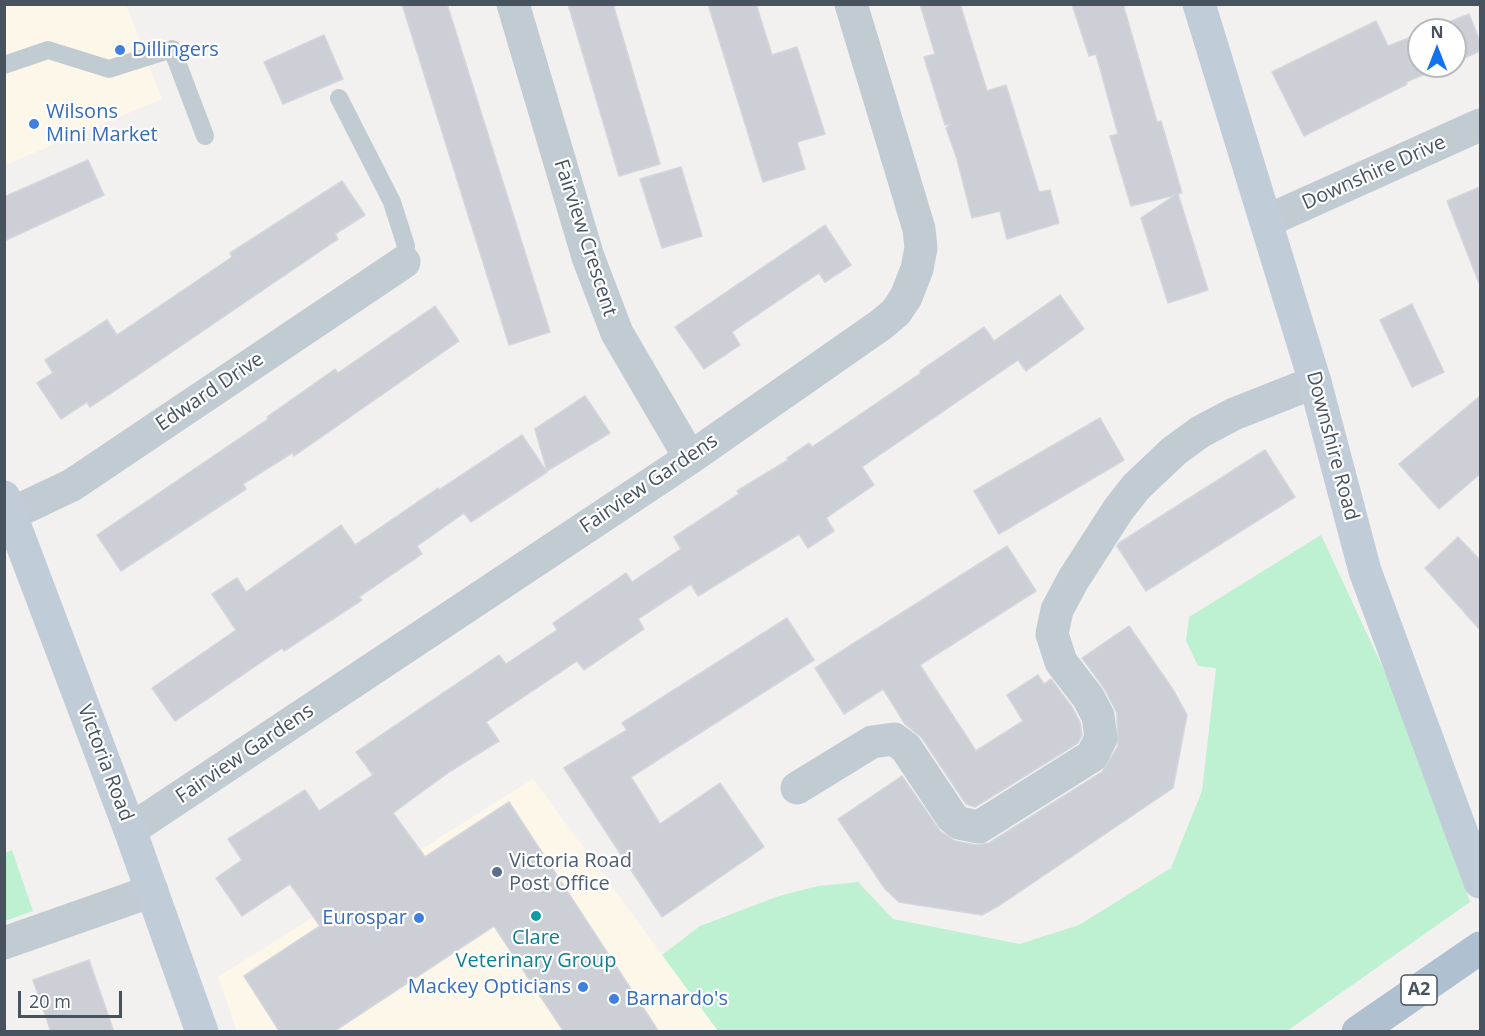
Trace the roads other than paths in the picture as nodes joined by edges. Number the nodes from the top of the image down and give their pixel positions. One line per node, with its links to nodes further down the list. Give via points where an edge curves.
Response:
1 (513, 4): 11 (street, Fairview Crescent, via 588,257 617,333)
2 (851, 4): 11 (street, Fairview Gardens, via 917,219 921,248 914,279 906,297 882,324)
3 (1199, 4): 8 (street, Downshire Road)
4 (4, 65): 7 (lane, via 48,50 109,69 172,50)
5 (339, 98): 9 (lane, via 392,202 406,246)
6 (1480, 126): 8 (street, Downshire Drive)
7 (205, 136)
8 (1267, 221): 10 (street, Downshire Road)
9 (404, 262): 12 (street, Edward Drive, via 72,485)
10 (1315, 382): 13 (street, via 1234,414 1174,451 1136,487 1073,580 1057,610 1052,634 1060,662 1098,716 1101,738 1092,756 979,827 959,823 952,817 896,739 872,742); 15 (street, Downshire Road, via 1365,571)
11 (690, 458): 14 (street, Fairview Gardens)
12 (8, 505): 14 (street, Victoria Road)
13 (797, 789)
14 (130, 830): 16 (street, Victoria Road)
15 (1480, 882)
16 (152, 891): 17 (street); 19 (street, Victoria Road)
17 (4, 943)
18 (1480, 948): 20 (main road, A2)
19 (202, 1032)
20 (1358, 1032)

